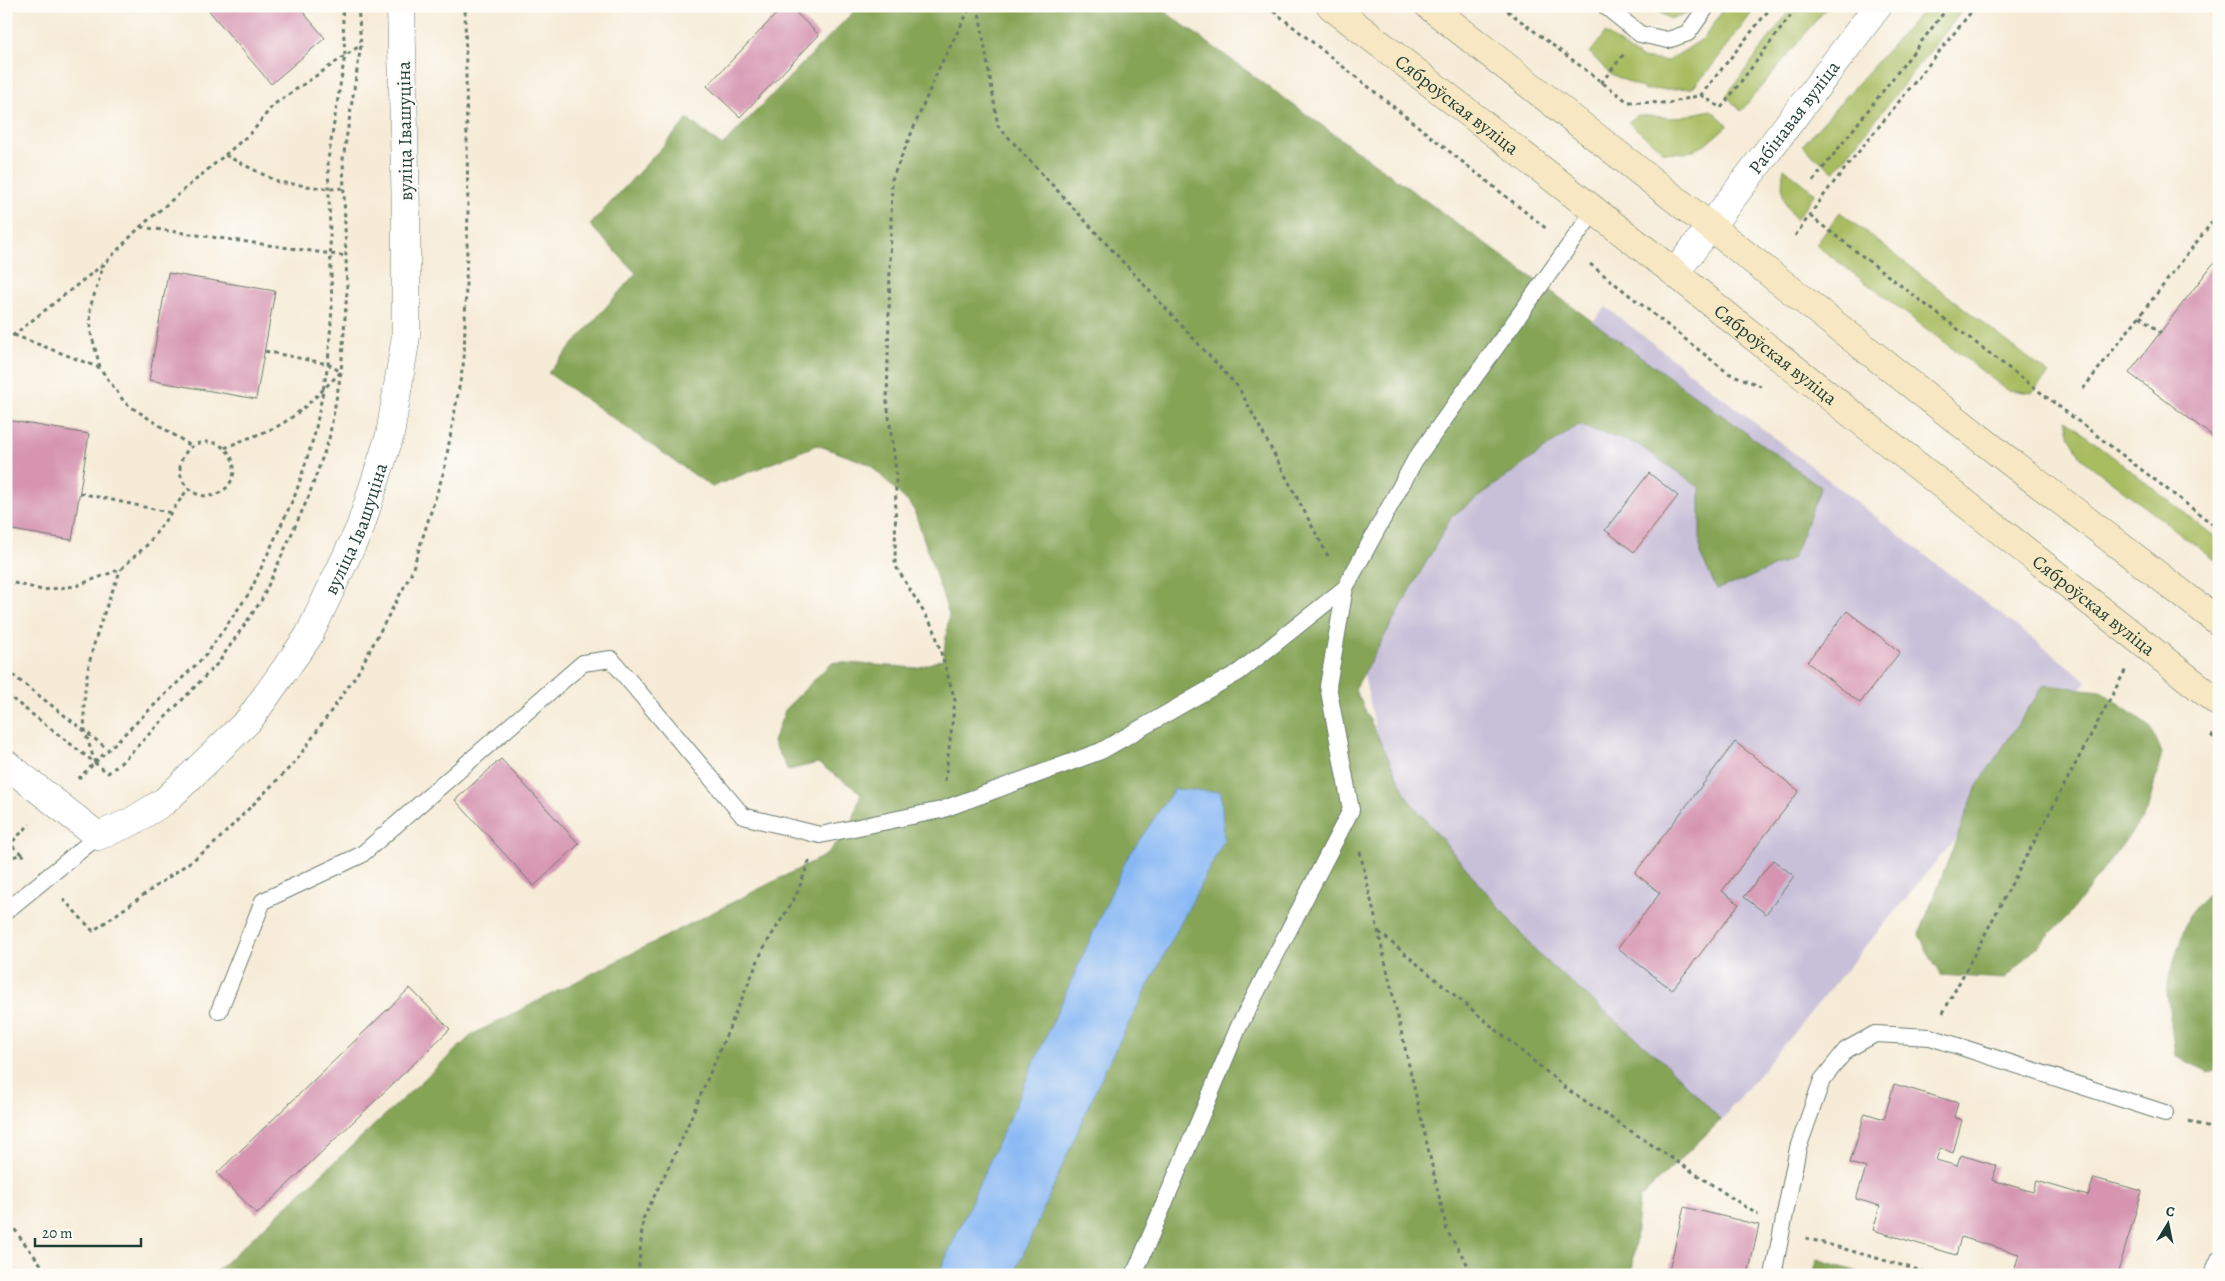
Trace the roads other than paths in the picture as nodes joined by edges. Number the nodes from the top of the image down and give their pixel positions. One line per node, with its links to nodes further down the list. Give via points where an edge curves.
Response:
1 (401, 6): 14 (street, вуліца Івашуціна, via 406,336 390,436 360,528 308,637 249,720 165,801 131,822)
2 (1331, 6): 7 (main road, Сяброўская вуліца)
3 (1429, 6): 8 (main road)
4 (1605, 6): 5 (lane, via 1640,34 1668,40 1688,33)
5 (1707, 6)
6 (1878, 6): 8 (street, Рабінавая вуліца)
7 (1594, 211): 9 (main road, Сяброўская вуліца); 10 (lane, via 1415,460)
8 (1709, 226): 9 (street, Рабінавая вуліца); 11 (main road)
9 (1675, 273): 12 (main road, Сяброўская вуліца)
10 (1345, 588): 16 (lane, via 1239,672 1101,751 941,810 820,835 743,816 611,659 583,663 361,855 263,901); 19 (lane, via 1328,686 1351,810 1239,1026)
11 (2219, 622)
12 (2219, 703)
13 (6, 764): 14 (street)
14 (98, 836): 15 (lane)
15 (6, 910)
16 (219, 1011)
17 (2165, 1113): 20 (lane, via 1930,1037 1875,1034 1846,1050 1822,1080 1798,1148)
18 (2219, 1259): 21 (lane)
19 (1134, 1275)
20 (1773, 1275)
21 (2212, 1275)

